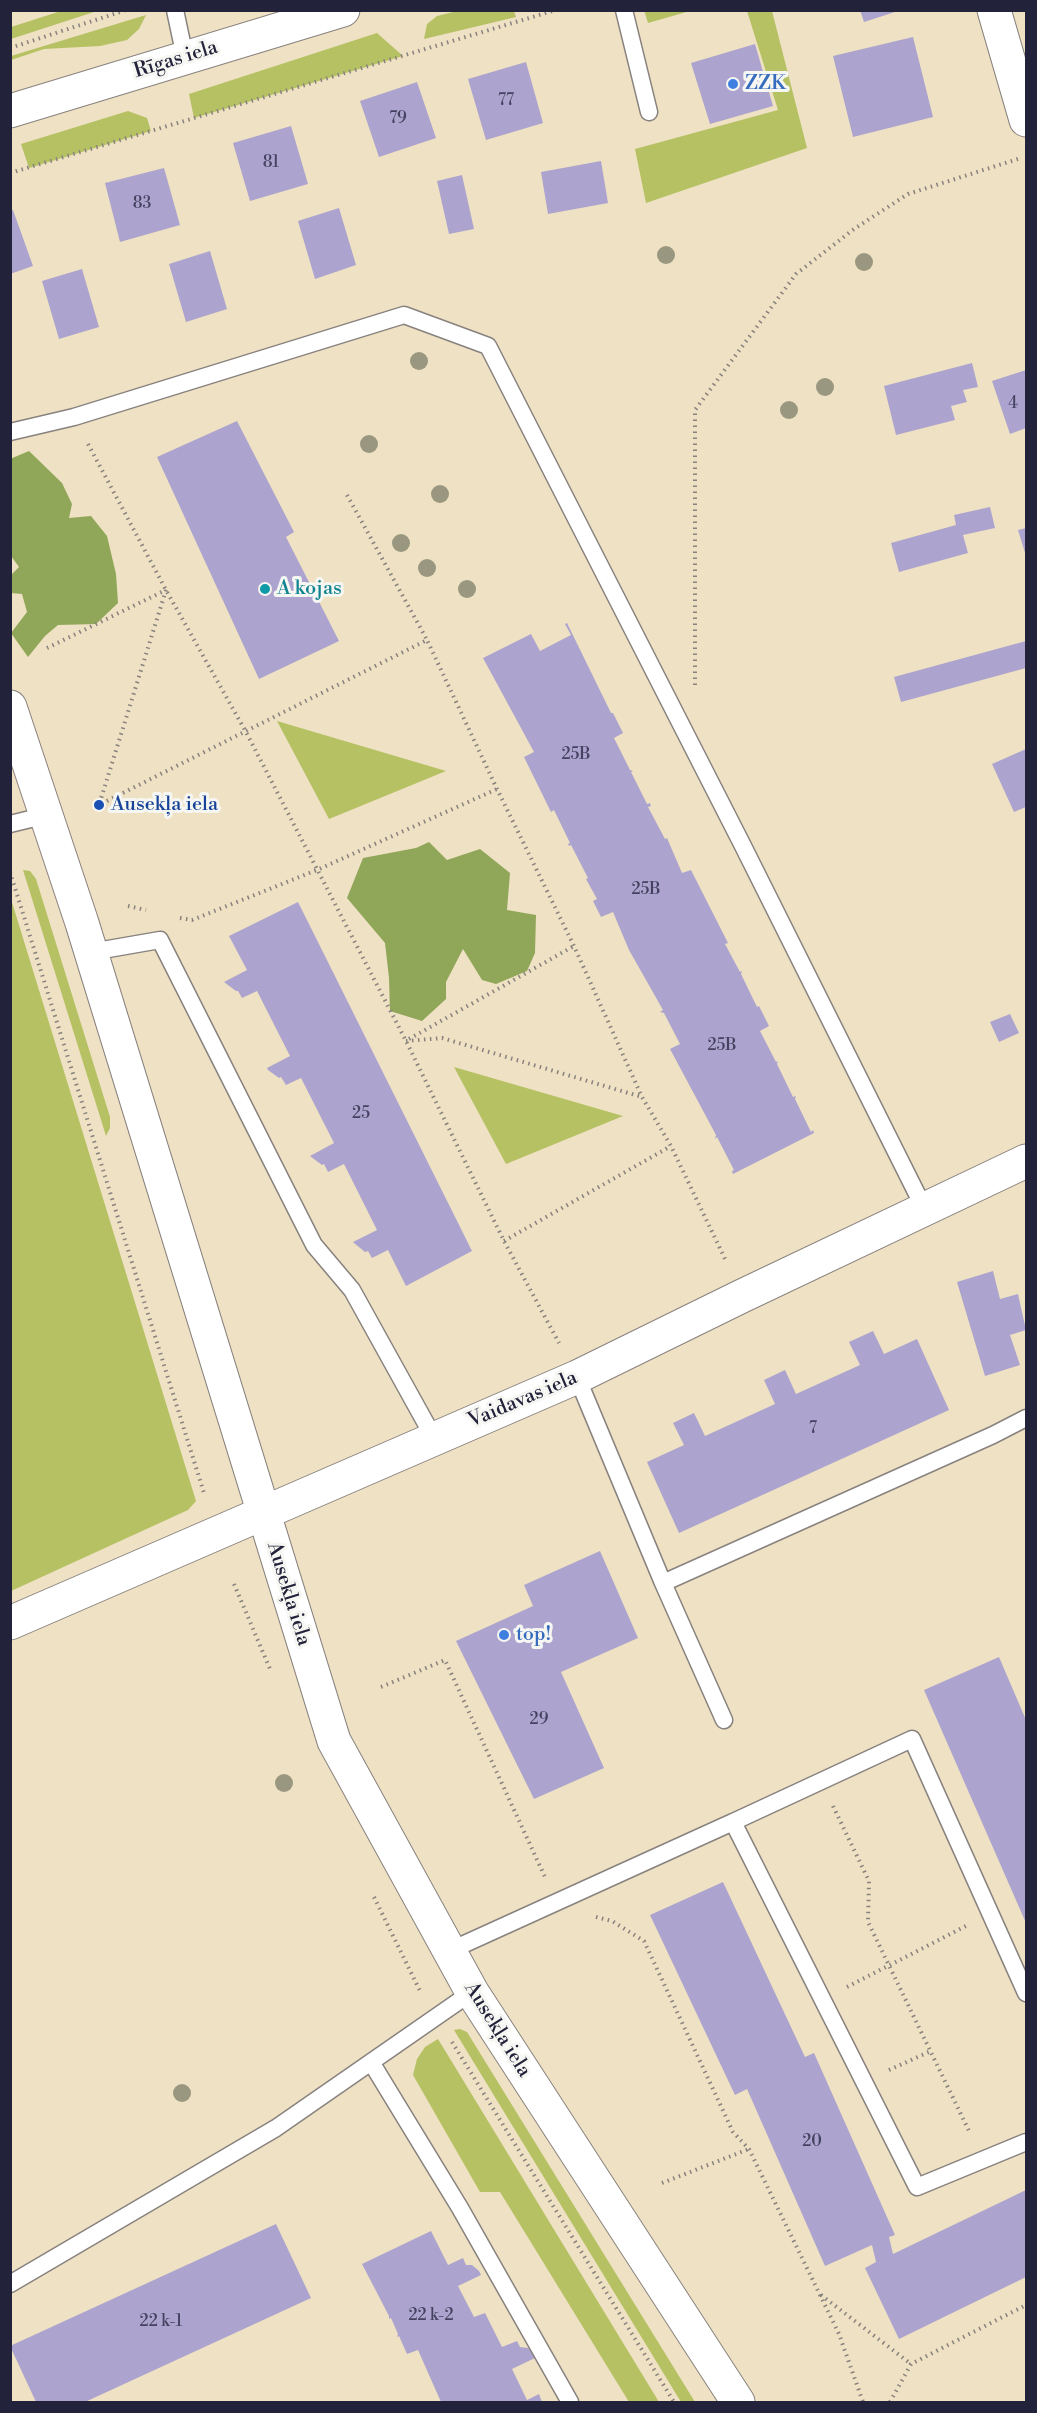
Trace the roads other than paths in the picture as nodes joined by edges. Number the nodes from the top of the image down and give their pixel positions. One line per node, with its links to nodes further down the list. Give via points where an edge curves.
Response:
1 (175, 10): 5 (lane)
2 (343, 10): 5 (street, Rīgas iela)
3 (624, 10): 7 (lane)
4 (994, 10): 8 (street)
5 (185, 57): 6 (street, Rīgas iela)
6 (10, 111)
7 (649, 112)
8 (1026, 120)
9 (10, 432): 15 (lane, via 74,417 404,315 488,346)
10 (10, 707): 11 (street, Ausekļa iela)
11 (47, 815): 12 (lane); 13 (street, Ausekļa iela)
12 (10, 824)
13 (91, 952): 18 (lane, via 160,940 314,1245 352,1290); 19 (street, Ausekļa iela)
14 (1026, 1161): 15 (street, Vaidavas iela)
15 (925, 1210): 16 (street, Vaidavas iela)
16 (578, 1377): 18 (street, Vaidavas iela); 20 (lane)
17 (1026, 1418): 20 (lane)
18 (434, 1438): 19 (street, Vaidavas iela)
19 (262, 1513): 21 (street, Vaidavas iela); 24 (street, Ausekļa iela, via 334,1741)
20 (663, 1583): 22 (lane)
21 (10, 1623)
22 (724, 1720)
23 (733, 1822): 24 (lane); 26 (lane, via 912,1739); 28 (lane, via 917,2187)
24 (449, 1951): 25 (street, Ausekļa iela)
25 (472, 1992): 27 (lane); 31 (street, Ausekļa iela)
26 (1026, 1993)
27 (371, 2062): 29 (lane, via 276,2128); 30 (lane, via 460,2208)
28 (1026, 2142)
29 (10, 2284)
30 (570, 2403)
31 (738, 2403)

